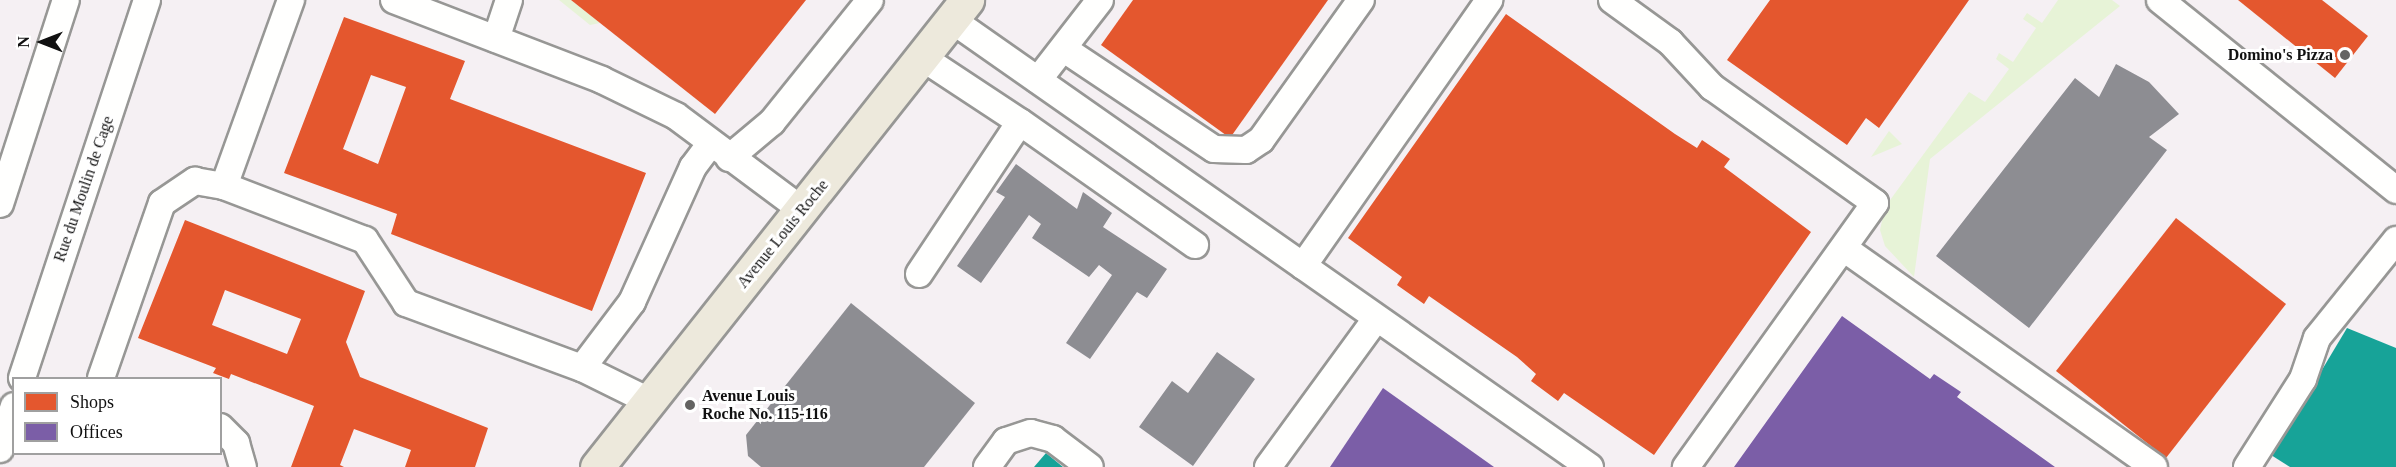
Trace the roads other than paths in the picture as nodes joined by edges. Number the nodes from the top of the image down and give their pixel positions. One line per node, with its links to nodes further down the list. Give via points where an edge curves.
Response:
1 (66, 0): 21 (street)
2 (147, 0): 30 (street, Rue du Moulin de Cage)
3 (291, 0): 20 (street)
4 (394, 0): 13 (street)
5 (509, 0): 13 (street)
6 (870, 0): 18 (street, via 772,122)
7 (1100, 0): 14 (street)
8 (1361, 0): 14 (street, via 1261,140 1246,150 1214,149)
9 (1490, 0): 26 (street)
10 (1612, 0): 25 (street, via 1670,42 1712,87 1875,203)
11 (2160, 0): 19 (street)
12 (959, 10): 15 (main road, Avenue Louis Roche); 16 (street)
13 (496, 39): 18 (street, via 676,116)
14 (1064, 49): 16 (street)
15 (923, 58): 17 (street); 22 (main road, Avenue Louis Roche)
16 (1038, 80): 26 (street)
17 (1020, 122): 24 (street); 27 (street)
18 (720, 151): 22 (street); 29 (street, via 693,167 632,302)
19 (2394, 184)
20 (224, 186): 29 (street, via 365,240 406,303); 31 (street, via 195,181 162,203)
21 (0, 204)
22 (802, 210): 32 (main road, Avenue Louis Roche)
23 (2396, 240): 44 (street, via 2317,338 2303,379)
24 (1195, 245)
25 (1845, 249): 42 (street); 43 (street)
26 (1303, 266): 28 (street)
27 (920, 274)
28 (1376, 319): 40 (street); 41 (street)
29 (582, 368): 32 (street)
30 (22, 377)
31 (101, 377)
32 (649, 401): 37 (main road, Avenue Louis Roche)
33 (12, 412): 35 (street)
34 (222, 429): 36 (street, via 236,443)
35 (0, 448)
36 (243, 467)
37 (597, 467)
38 (987, 467): 39 (street, via 1006,441 1031,433 1053,439)
39 (1090, 467)
40 (1268, 467)
41 (1590, 467)
42 (1686, 467)
43 (2154, 467)
44 (2247, 467)

